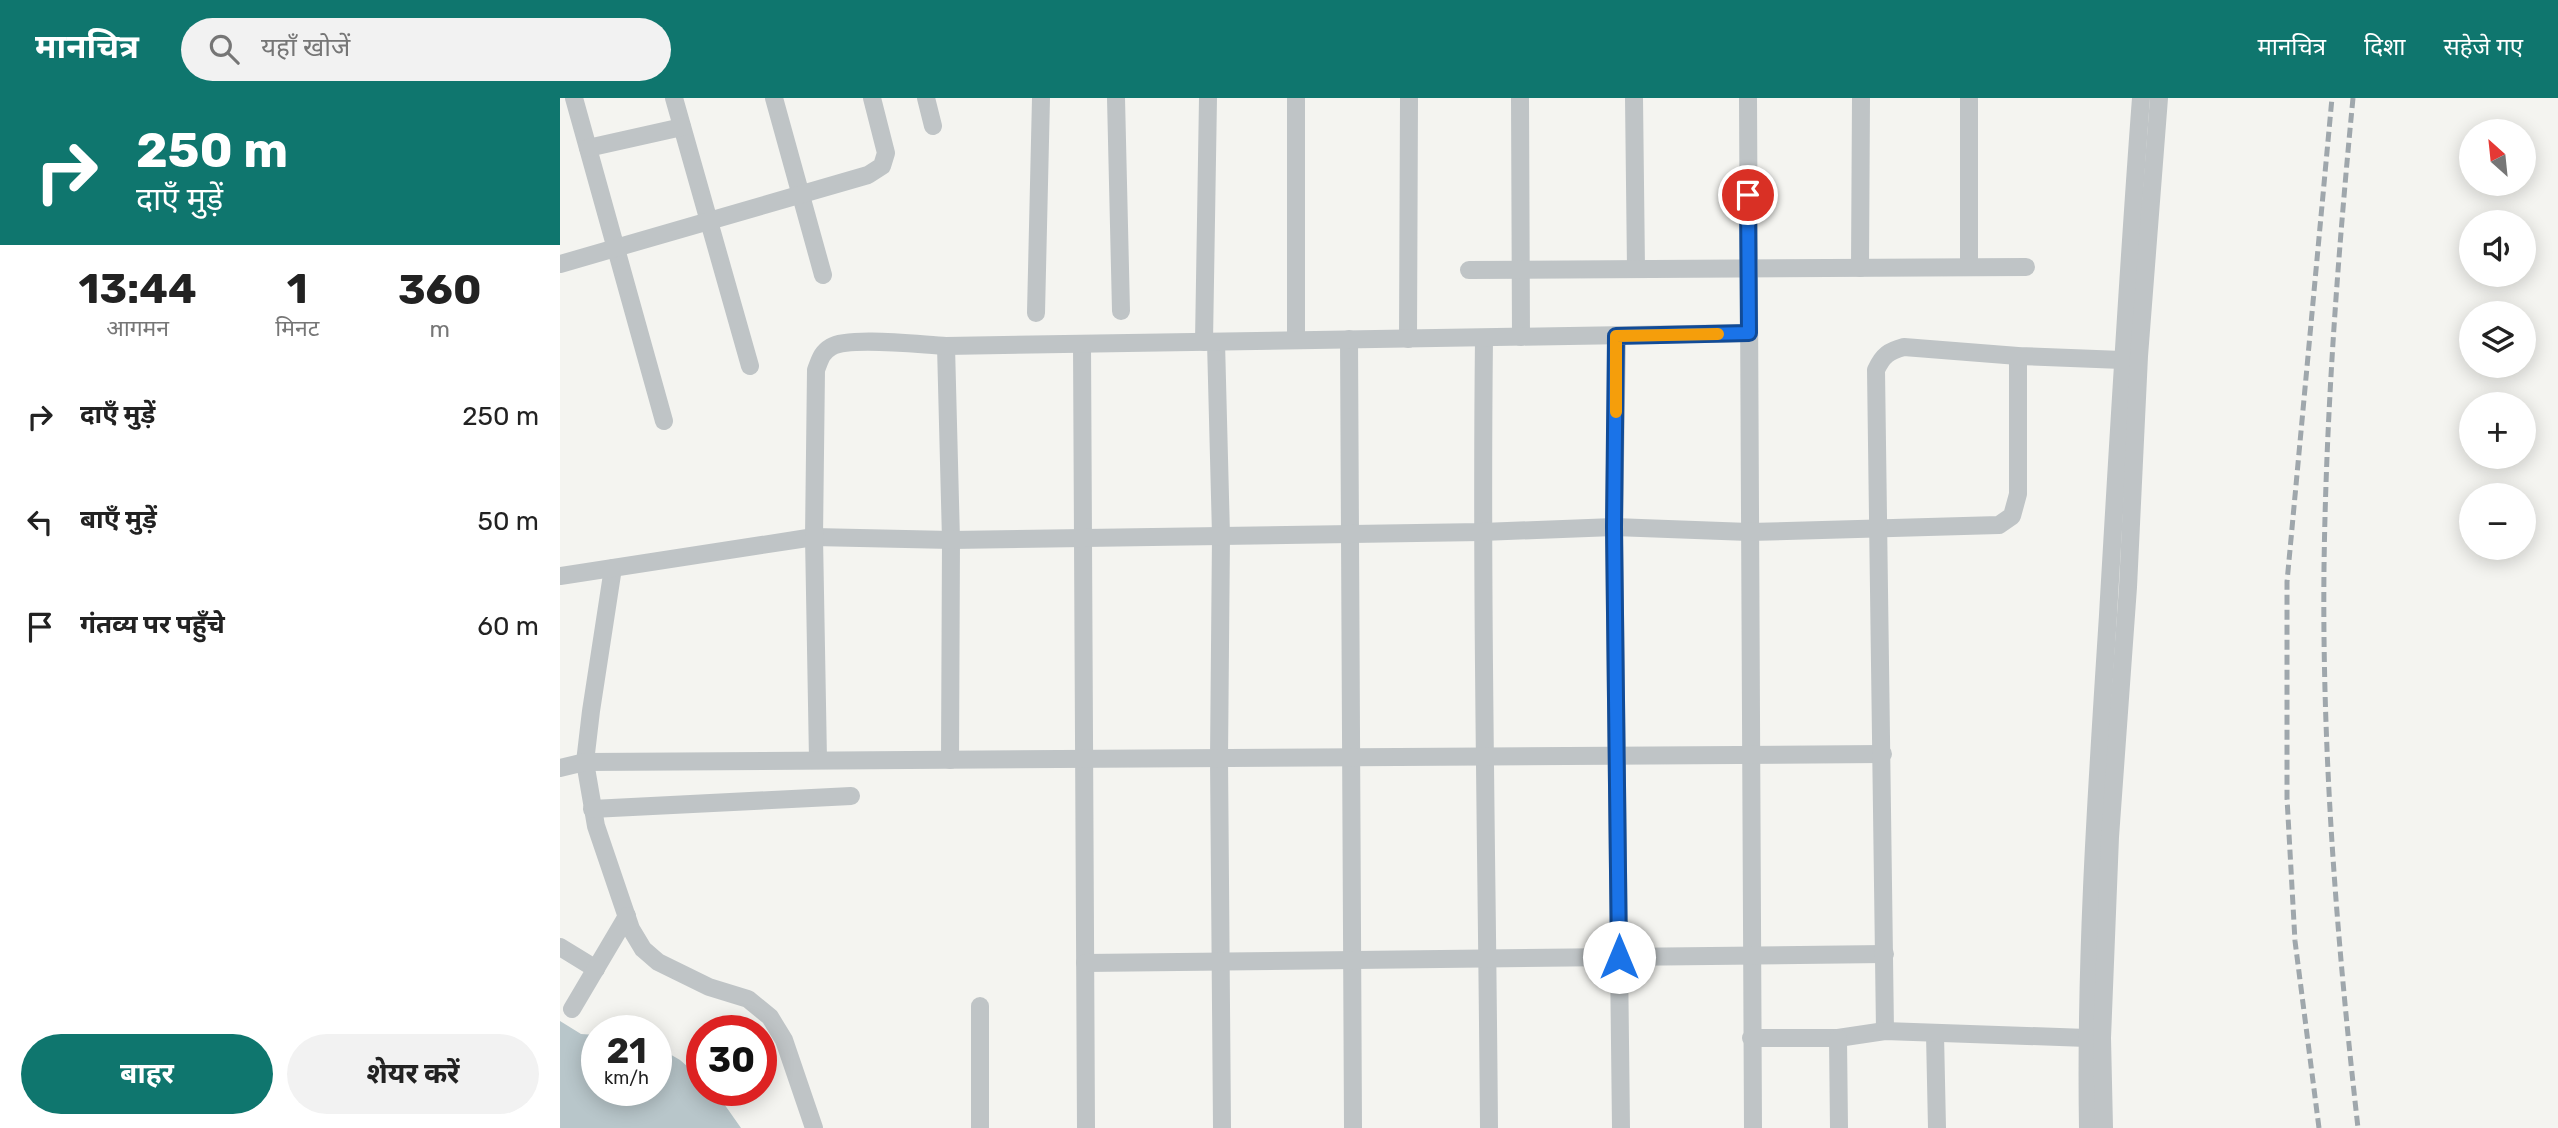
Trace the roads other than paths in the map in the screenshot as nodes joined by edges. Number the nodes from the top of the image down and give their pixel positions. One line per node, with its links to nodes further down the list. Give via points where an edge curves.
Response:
1 (574, 98): 20 (street)
2 (674, 98): 19 (street)
3 (774, 98): 21 (street)
4 (872, 98): 21 (street, via 886,153 882,166 868,175)
5 (926, 98): 18 (street)
6 (1041, 98): 34 (street)
7 (1116, 98): 33 (street)
8 (1208, 98): 42 (street)
9 (1296, 98): 41 (street)
10 (1409, 98): 38 (street)
11 (1520, 98): 31 (street)
12 (1634, 98): 28 (street)
13 (1748, 98): 29 (street)
14 (1861, 98): 27 (street)
15 (1969, 98): 25 (street)
16 (2141, 98): 46 (street)
17 (2159, 98): 101 (street, via 2110,837 2102,1038)
18 (933, 126)
19 (682, 127): 20 (street); 22 (street)
20 (588, 148): 23 (street)
21 (800, 194): 22 (street); 32 (street)
22 (709, 221): 23 (street); 47 (street)
23 (616, 248): 24 (street); 48 (street)
24 (560, 264)
25 (1969, 267): 26 (street); 27 (street)
26 (2026, 267)
27 (1860, 268): 29 (street)
28 (1636, 269): 29 (street); 31 (street)
29 (1749, 269): 35 (street)
30 (1469, 270): 31 (street)
31 (1521, 270): 37 (street)
32 (822, 275)
33 (1121, 311)
34 (1036, 313)
35 (1749, 333): 36 (street); 51 (street)
36 (1616, 336): 37 (street); 49 (street)
37 (1521, 337): 39 (street)
38 (1408, 338): 39 (street); 40 (street)
39 (1484, 338): 52 (street)
40 (1349, 340): 41 (street); 53 (street)
41 (1296, 341): 42 (street)
42 (1210, 342): 43 (street); 54 (street)
43 (1082, 344): 44 (street); 56 (street)
44 (946, 346): 55 (street, via 853,342 834,345 822,353 816,369); 57 (street)
45 (2018, 355): 46 (street); 50 (street, via 2018,494 2012,516 1999,525); 50 (street, via 1904,347 1882,357 1876,370)
46 (2122, 360): 89 (street)
47 (750, 366)
48 (664, 421)
49 (1614, 527): 51 (street); 52 (street); 63 (street)
50 (1877, 528): 51 (street); 60 (street)
51 (1749, 531): 61 (street)
52 (1482, 532): 53 (street); 62 (street)
53 (1349, 534): 54 (street); 64 (street)
54 (1222, 535): 56 (street); 65 (street)
55 (814, 537): 57 (street); 58 (street); 68 (street)
56 (1084, 538): 57 (street); 66 (street)
57 (951, 540): 67 (street)
58 (613, 568): 59 (street); 69 (street)
59 (560, 576)
60 (1883, 754): 61 (street); 75 (street)
61 (1751, 755): 63 (street); 76 (street)
62 (1486, 756): 63 (street); 64 (street); 78 (street)
63 (1618, 756): 77 (street)
64 (1352, 757): 65 (street); 79 (street)
65 (1219, 758): 66 (street); 80 (street)
66 (1085, 759): 67 (street); 81 (street)
67 (950, 760): 68 (street)
68 (818, 761): 69 (street)
69 (585, 762): 70 (street); 72 (street)
70 (560, 768)
71 (851, 796): 72 (street)
72 (592, 809): 73 (street)
73 (627, 916): 82 (street); 90 (street, via 643,949 658,962 709,987 748,999 770,1017 784,1040)
74 (560, 947): 82 (street)
75 (1885, 954): 76 (street); 85 (street)
76 (1752, 956): 77 (street); 87 (street)
77 (1619, 957): 78 (street); 96 (street)
78 (1488, 958): 79 (street); 95 (street)
79 (1353, 960): 80 (street); 94 (street)
80 (1220, 961): 81 (street); 93 (street)
81 (1085, 963): 92 (street)
82 (596, 969): 84 (street)
83 (980, 1006): 91 (street)
84 (572, 1009)
85 (1885, 1031): 86 (street); 88 (street)
86 (1935, 1034): 89 (street); 99 (street)
87 (1751, 1038): 88 (street); 97 (street)
88 (1838, 1038): 98 (street)
89 (2087, 1038): 100 (street)
90 (814, 1128)
91 (980, 1128)
92 (1086, 1128)
93 (1222, 1128)
94 (1353, 1128)
95 (1489, 1128)
96 (1620, 1128)
97 (1753, 1128)
98 (1839, 1128)
99 (1937, 1128)
100 (2088, 1128)
101 (2104, 1128)

